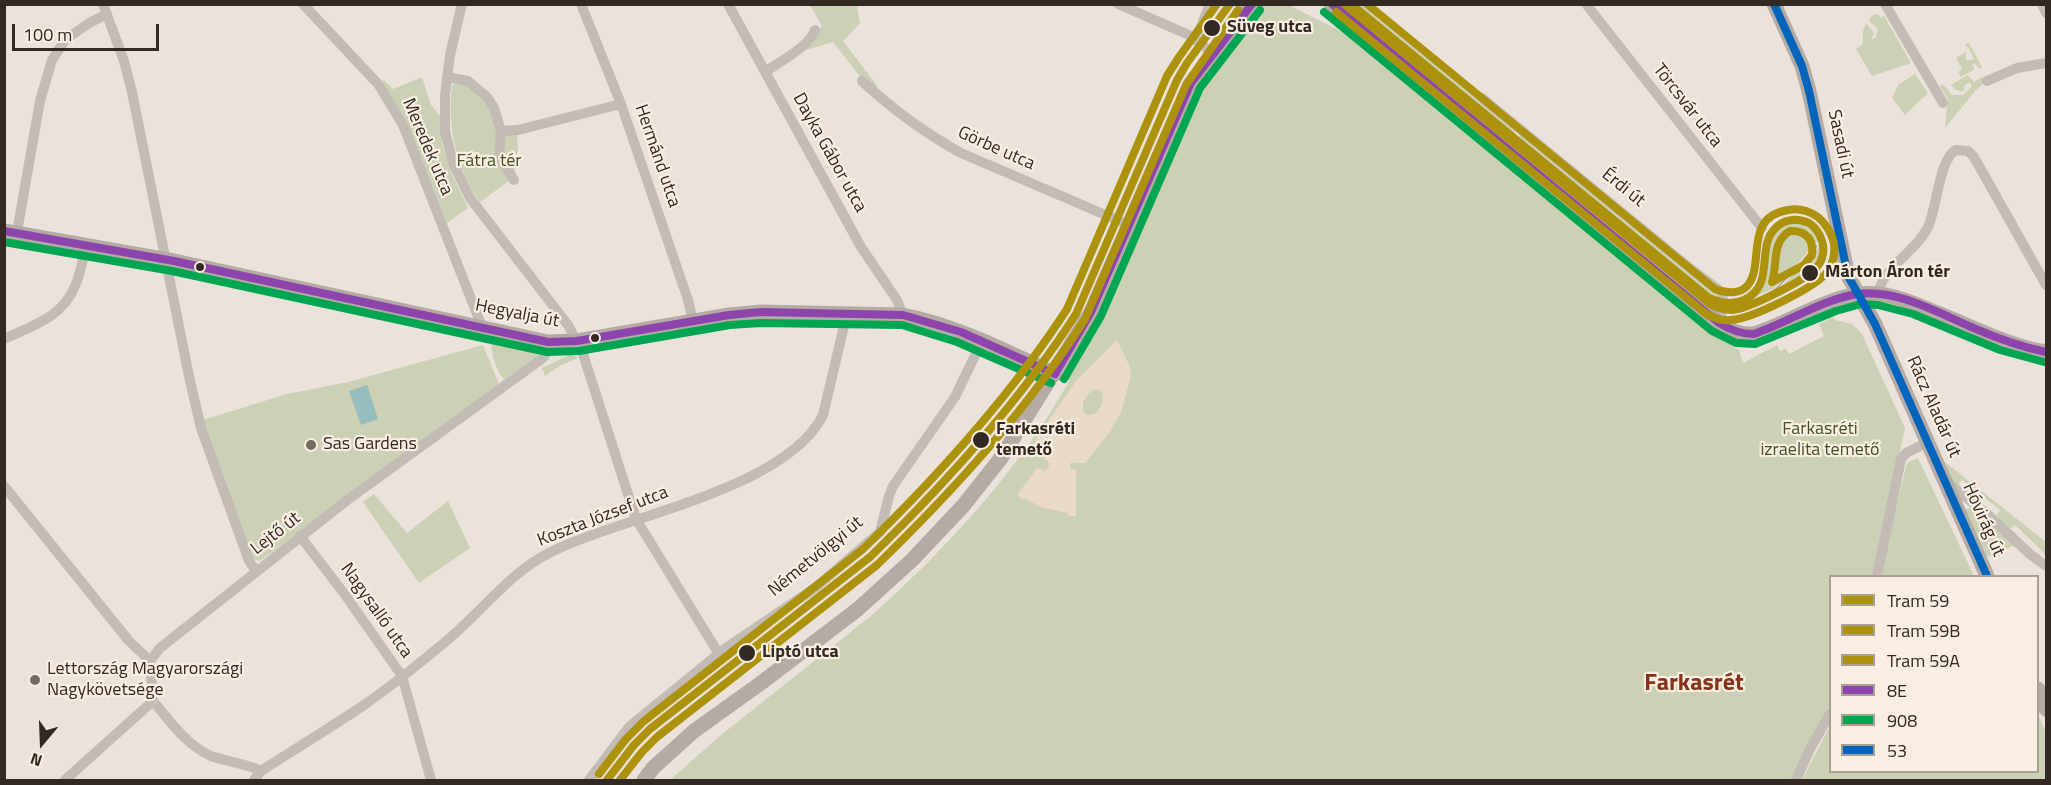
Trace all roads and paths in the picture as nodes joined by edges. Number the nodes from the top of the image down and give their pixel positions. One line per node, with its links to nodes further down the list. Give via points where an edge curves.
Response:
1 (303, 4): 40 (street, Meredek utca, via 388,97 403,125)
2 (462, 4): 20 (street)
3 (581, 4): 25 (street, Hermánd utca)
4 (728, 4): 19 (street, Dayka Gábor utca)
5 (1118, 4): 16 (street)
6 (1210, 4): 16 (street)
7 (1252, 4): 17 (street)
8 (1331, 4): 38 (street)
9 (1586, 4): 29 (street, Törcsvár utca)
10 (1774, 4): 34 (street, Sasadi út, via 1804,74 1848,276)
11 (1885, 4): 24 (street)
12 (2042, 4): 14 (street)
13 (105, 9): 30 (street, via 65,40 48,69); 32 (street, via 132,92)
14 (2046, 13)
15 (815, 30): 19 (street, via 806,43)
16 (1194, 38): 17 (street)
17 (1213, 53): 28 (street, via 1191,83)
18 (2046, 63): 22 (street, via 2017,68)
19 (765, 72): 37 (street, Dayka Gábor utca)
20 (447, 77): 26 (street, via 468,81 488,98); 42 (street, via 446,131 460,178 470,198)
21 (862, 81): 28 (street, Görbe utca, via 940,142)
22 (1987, 81)
23 (1482, 98): 38 (street, Érdi út, via 1723,293)
24 (1943, 103)
25 (621, 104): 26 (street); 39 (street, Hermánd utca)
26 (501, 131): 27 (street, via 500,156)
27 (514, 180)
28 (1129, 225): 46 (street, via 1091,312)
29 (1762, 228)
30 (11, 231): 31 (street, Hegyalja út)
31 (86, 244): 32 (street, Hegyalja út); 41 (street, via 76,286 64,304 38,324)
32 (166, 259): 40 (street, Hegyalja út); 53 (street, via 201,428)
33 (2046, 285): 35 (street, via 1974,158 1968,151 1956,150 1944,167 1926,231 1880,282)
34 (1857, 294): 35 (street); 38 (street, via 1754,334 1733,332); 47 (street, Rácz Aladár út, via 1875,324)
35 (1878, 294): 45 (street, via 1902,299)
36 (845, 313): 37 (street, Hegyalja út); 39 (street, Hegyalja út, via 761,312); 50 (street, Koszta József utca, via 823,415 798,447 743,482)
37 (903, 315): 43 (street, Hegyalja út)
38 (1720, 319)
39 (693, 321): 42 (street, Hegyalja út)
40 (482, 327): 44 (street, Hegyalja út)
41 (4, 339)
42 (577, 341): 44 (street, Hegyalja út); 50 (street)
43 (982, 341): 46 (street, Hegyalja út); 56 (street, Németvölgyi út, via 956,397 894,486 880,532 815,588)
44 (548, 342): 51 (street, Lejtő út, via 543,358)
45 (2046, 352)
46 (1055, 374): 68 (street, via 1001,458 912,560 858,609 694,731)
47 (1928, 442): 48 (street, Rácz Aladár út); 54 (street, via 1901,459)
48 (1944, 480): 52 (street, Rácz Aladár út); 55 (street, Hóvirág út)
49 (4, 486): 57 (street, via 129,641)
50 (636, 519): 56 (street); 58 (street, Koszta József utca, via 548,553 521,570 441,646)
51 (300, 536): 53 (street, Lejtő út); 58 (street, Nagysalló utca)
52 (2046, 566)
53 (256, 571): 57 (street, Lejtő út, via 160,648)
54 (1877, 575)
55 (1987, 575)
56 (719, 654): 67 (street, Németvölgyi út, via 629,727)
57 (150, 661): 60 (street)
58 (402, 676): 63 (street, Koszta József utca, via 363,706); 66 (street, Nagysalló utca)
59 (2039, 694): 61 (street)
60 (153, 701): 63 (street, via 202,751); 64 (street)
61 (2046, 710)
62 (1829, 716): 69 (street)
63 (261, 771): 65 (street, Koszta József utca)
64 (65, 780)
65 (254, 780)
66 (431, 780)
67 (589, 780)
68 (644, 780)
69 (1796, 780)

